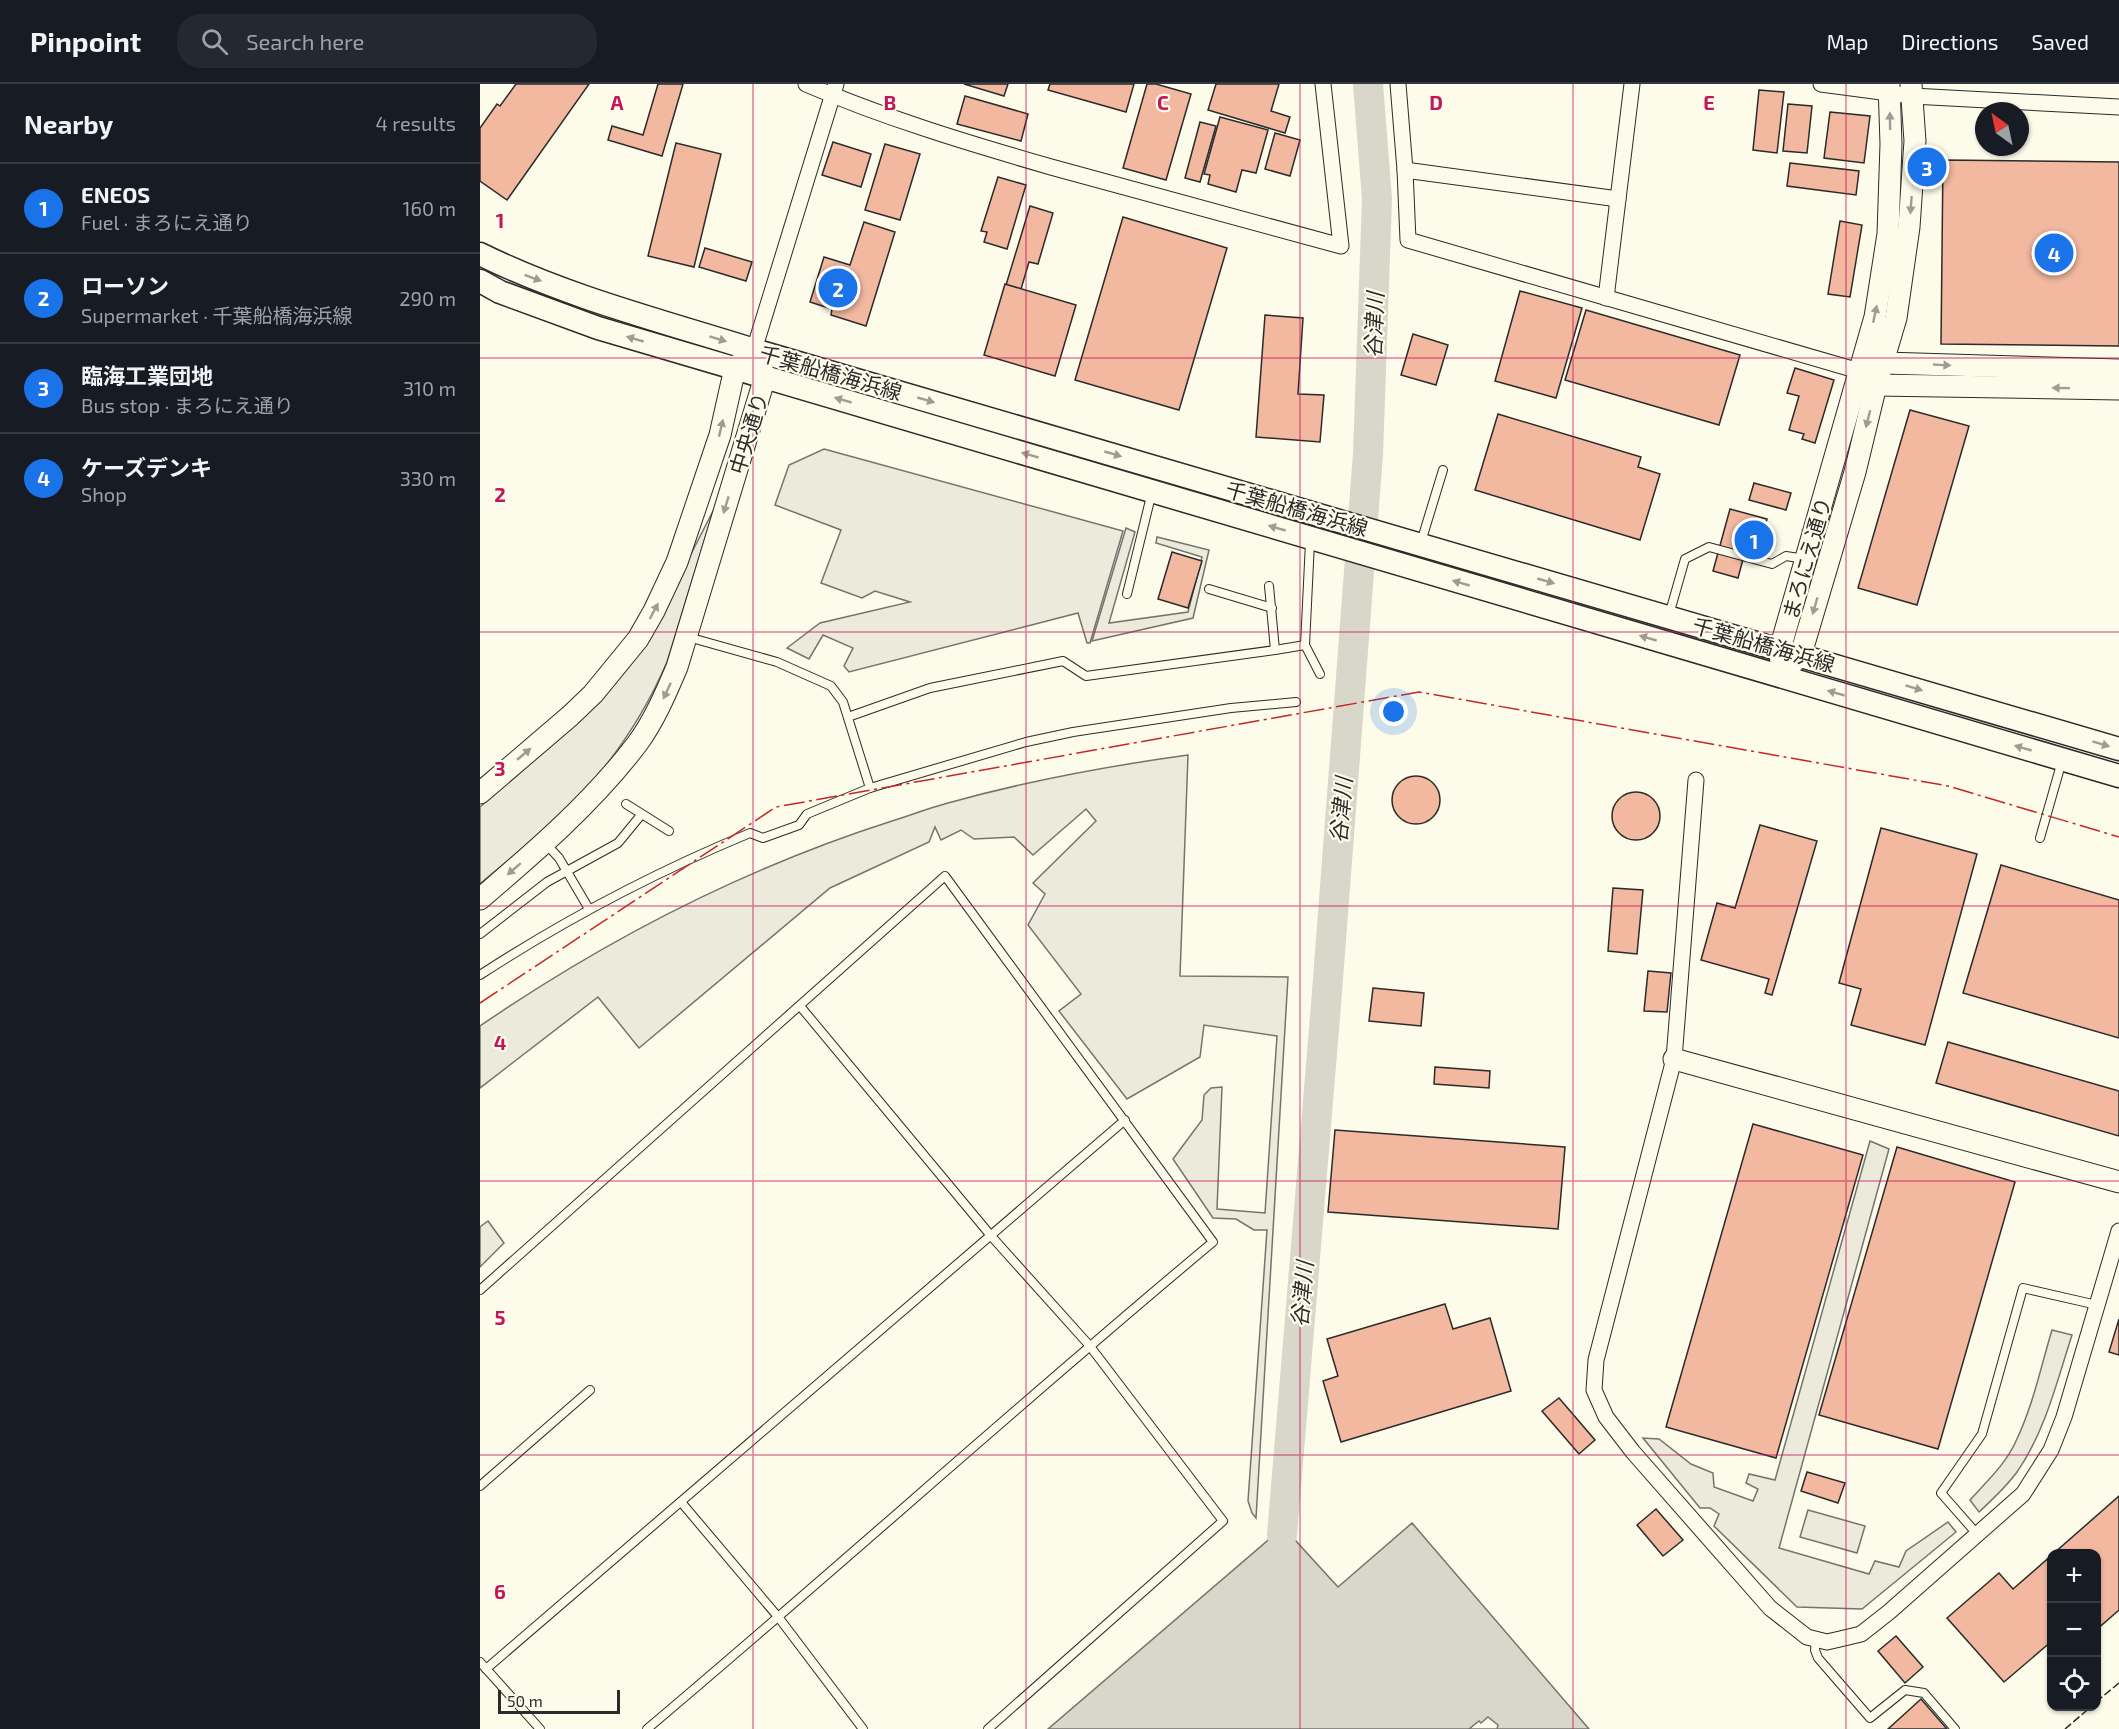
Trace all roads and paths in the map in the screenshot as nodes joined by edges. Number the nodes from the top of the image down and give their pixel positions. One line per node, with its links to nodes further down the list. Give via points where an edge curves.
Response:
1 (806, 84): 7 (street)
2 (1323, 84): 7 (street, via 1341,246 972,144)
3 (1398, 84): 10 (street)
4 (1632, 84): 11 (street)
5 (1821, 84): 6 (street)
6 (1890, 89): 8 (street); 19 (street, まろにえ通り, one-way to 6, via 1875,316 1888,234)
7 (834, 90): 15 (street)
8 (1911, 90): 9 (street); 16 (street, まろにえ通り, one-way to 16, via 1915,141 1909,226 1896,318)
9 (2119, 107)
10 (1405, 170): 11 (street); 14 (street, via 1408,240)
11 (1618, 199): 14 (street)
12 (480, 254): 15 (main road, 千葉船橋海浜線, one-way to 15, via 606,304)
13 (480, 281): 17 (main road, 千葉船橋海浜線, one-way to 13, via 598,328)
14 (1606, 298): 19 (street)
15 (754, 350): 17 (street, 中央通り); 20 (street, 中央通り); 26 (main road, 千葉船橋海浜線, one-way to 26)
16 (1884, 363): 18 (street, one-way to 18); 19 (street); 21 (street, まろにえ通り)
17 (735, 368): 20 (main road, 千葉船橋海浜線); 46 (street, 中央通り, one-way to 17, via 585,701 638,639 677,562 720,435)
18 (2119, 370)
19 (1859, 371): 21 (street); 27 (street, まろにえ通り)
20 (765, 377): 24 (main road, 千葉船橋海浜線, one-way to 20); 33 (street, 中央通り, one-way to 33)
21 (1876, 385): 22 (street, one-way to 21); 36 (street, まろにえ通り, one-way to 36, via 1855,472)
22 (2119, 389)
23 (1443, 470): 26 (lane)
24 (1153, 491): 25 (main road, 千葉船橋海浜線, one-way to 24); 30 (lane)
25 (1310, 537): 34 (lane); 38 (main road, 千葉船橋海浜線, one-way to 25)
26 (1420, 544): 32 (main road, 千葉船橋海浜線, one-way to 32)
27 (1806, 560): 32 (lane, via 1786,556 1772,564 1709,547 1685,559); 36 (street, まろにえ通り)
28 (1269, 586): 31 (lane)
29 (1209, 589): 31 (lane)
30 (1128, 594)
31 (1272, 608): 35 (lane)
32 (1669, 616): 36 (main road, 千葉船橋海浜線)
33 (686, 636): 40 (lane, via 777,662 831,686); 51 (street, 中央通り, one-way to 51, via 666,693 638,742 601,788)
34 (1305, 645): 35 (lane); 37 (lane)
35 (1275, 650): 40 (lane, via 1086,676 1063,661 930,688)
36 (1790, 652): 38 (street, まろにえ通り); 41 (main road, 千葉船橋海浜線, one-way to 41)
37 (1320, 674)
38 (1781, 676): 42 (main road, 千葉船橋海浜線, one-way to 38)
39 (1296, 702): 45 (lane, via 1073,732)
40 (848, 717): 45 (lane)
41 (2119, 749)
42 (2063, 760): 43 (main road, 千葉船橋海浜線); 50 (lane)
43 (2119, 776)
44 (1696, 780): 58 (street)
45 (870, 788): 54 (lane, via 807,814 799,825 763,838 750,833 692,857)
46 (480, 793)
47 (626, 804): 48 (lane)
48 (642, 815): 49 (lane); 52 (lane, via 618,843)
49 (669, 831)
50 (2040, 838)
51 (545, 842): 52 (lane); 53 (street, 中央通り, one-way to 53)
52 (566, 872): 54 (lane); 55 (lane)
53 (480, 899)
54 (589, 909): 56 (lane)
55 (480, 934)
56 (480, 974)
57 (800, 1006): 59 (lane, via 945,876); 62 (lane); 63 (lane)
58 (1674, 1059): 60 (street); 71 (street, via 1596,1360 1594,1390 1606,1417 1633,1452 1770,1608)
59 (1125, 1120): 62 (lane); 65 (lane, via 1213,1242)
60 (2119, 1182)
61 (2119, 1232): 64 (street)
62 (992, 1237): 65 (lane); 68 (lane)
63 (480, 1290)
64 (2097, 1305): 69 (street, via 2051,1450 2023,1494); 69 (lane, via 2023,1288 1982,1434 1941,1493)
65 (1089, 1345): 70 (lane); 77 (lane, via 1223,1521)
66 (590, 1390): 67 (lane)
67 (480, 1486)
68 (681, 1502): 70 (lane); 73 (lane)
69 (1977, 1534): 71 (street, via 1860,1634 1827,1642)
70 (779, 1618): 75 (lane); 76 (lane)
71 (1816, 1640): 78 (lane, via 1818,1658 1870,1718 1905,1690 1924,1693)
72 (480, 1662): 73 (lane)
73 (486, 1669): 74 (lane)
74 (540, 1729)
75 (647, 1729)
76 (863, 1729)
77 (988, 1729)
78 (1955, 1729)

